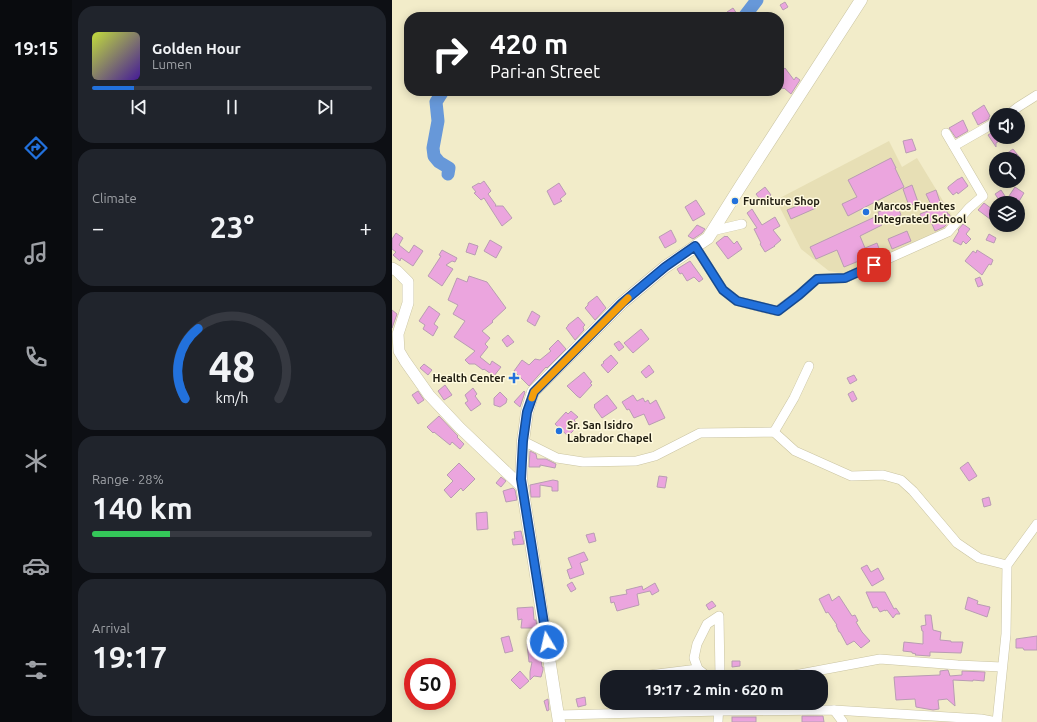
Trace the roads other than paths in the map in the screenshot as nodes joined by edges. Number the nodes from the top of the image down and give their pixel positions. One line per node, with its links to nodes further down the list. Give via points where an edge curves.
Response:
1 (861, 0): 8 (main road)
2 (1037, 95): 3 (street)
3 (1017, 108)
4 (989, 126): 6 (street)
5 (946, 133): 6 (street)
6 (954, 146): 9 (street, via 983,196 948,232 845,278 817,279 778,311 737,301 723,290)
7 (742, 224): 8 (street)
8 (712, 231): 9 (main road, via 708,238)
9 (695, 246): 13 (main road, via 622,303 534,392 527,412)
10 (392, 268): 14 (street, via 408,282 408,303 398,334 400,351 405,361 429,395)
11 (809, 366): 12 (street)
12 (774, 432): 13 (street, via 700,433 655,456 636,461 583,462 556,458); 16 (street, via 795,451 851,476 883,475 901,480 957,543 979,558)
13 (523, 441): 14 (main road)
14 (522, 487): 27 (main road)
15 (1037, 524): 16 (street)
16 (1007, 565): 17 (street, via 1006,634)
17 (1002, 667): 21 (street, via 880,659); 30 (street)
18 (698, 669): 19 (street); 20 (street, via 694,658 697,644 707,624 720,616)
19 (692, 670)
20 (720, 670)
21 (821, 670)
22 (655, 710): 26 (street)
23 (718, 710): 28 (street)
24 (828, 710): 25 (street)
25 (834, 710): 29 (street); 30 (street)
26 (641, 713): 27 (street)
27 (559, 718)
28 (718, 722)
29 (843, 722)
30 (997, 722)

